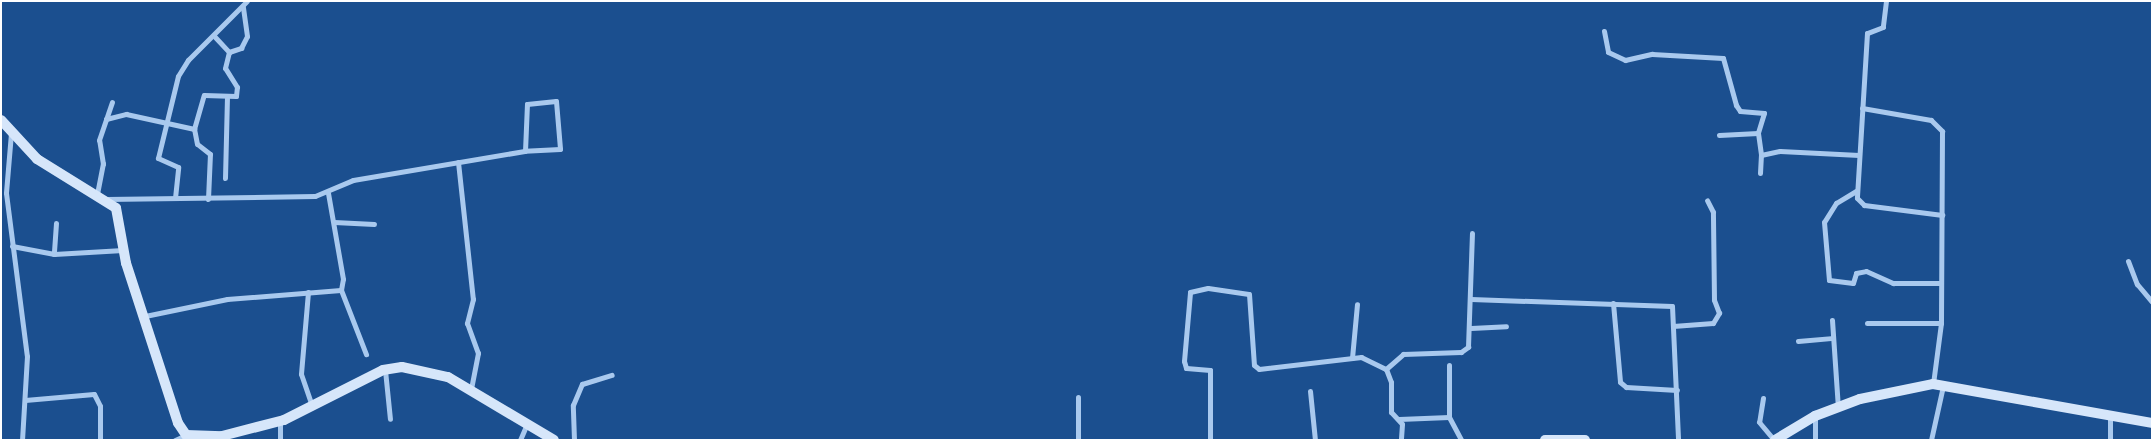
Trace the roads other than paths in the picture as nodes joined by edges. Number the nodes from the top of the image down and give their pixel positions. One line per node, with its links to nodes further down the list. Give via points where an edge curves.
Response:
1 (1886, 1): 8 (street, via 1883,27 1867,33)
2 (245, 3): 4 (street); 5 (street, via 247,36 241,48)
3 (1604, 31): 14 (street, via 1608,52 1625,60 1652,54 1684,59 1720,55 1726,63 1736,106 1740,111 1764,113)
4 (215, 36): 5 (street); 11 (street, via 188,60 178,76)
5 (228, 52): 6 (street, via 225,68 237,92)
6 (228, 98): 12 (street, via 204,95); 21 (street)
7 (112, 102): 9 (street)
8 (1862, 108): 18 (street); 28 (street, via 1938,124 1944,145)
9 (106, 118): 11 (street, via 126,114); 24 (street, via 99,140 103,164)
10 (1, 120): 13 (street)
11 (165, 121): 12 (street); 25 (street, via 158,158 178,167)
12 (194, 129): 26 (street, via 197,144 210,154)
13 (11, 133): 24 (street, via 51,169); 33 (street, via 5,179)
14 (1758, 133): 15 (street); 17 (street)
15 (1720, 135)
16 (525, 151): 16 (street, via 560,149 556,101 527,104); 19 (street)
17 (1761, 155): 18 (street, via 1780,151); 20 (street)
18 (1859, 155): 22 (street)
19 (458, 162): 23 (street, via 353,180); 60 (street, via 473,299 467,324 478,353)
20 (1760, 173)
21 (225, 178)
22 (1856, 191): 28 (street, via 1864,206); 37 (street, via 1836,203 1824,222 1829,280 1853,283 1856,273 1866,271 1893,283)
23 (328, 193): 26 (street); 29 (street)
24 (101, 197): 25 (street); 34 (street, via 121,219)
25 (175, 198): 26 (street)
26 (208, 199)
27 (1707, 200): 49 (street, via 1713,212 1714,300 1719,312 1713,323)
28 (1942, 215): 37 (street)
29 (334, 222): 31 (street); 38 (street, via 343,278)
30 (56, 223): 35 (street)
31 (374, 224)
32 (1472, 233): 40 (street)
33 (12, 246): 35 (street); 65 (street, via 27,356)
34 (123, 250): 35 (street); 44 (street)
35 (54, 254)
36 (2128, 261): 41 (street, via 2137,284)
37 (1940, 283): 46 (street)
38 (341, 290): 39 (street); 53 (street)
39 (308, 292): 44 (street, via 227,299); 66 (street, via 301,374)
40 (1471, 299): 42 (street); 50 (street)
41 (2152, 302)
42 (1613, 303): 49 (street, via 1672,306); 61 (street, via 1620,382 1626,387)
43 (1357, 304): 54 (street)
44 (145, 316): 76 (street, via 178,423)
45 (1832, 320): 51 (street)
46 (1941, 322): 47 (street); 59 (street)
47 (1866, 323)
48 (1506, 326): 50 (street)
49 (1673, 326): 61 (street)
50 (1471, 328): 57 (street, via 1464,351 1403,354)
51 (1831, 338): 52 (street); 67 (street)
52 (1798, 341)
53 (366, 354)
54 (1352, 358): 57 (street, via 1370,359); 85 (street, via 1259,369 1254,365 1250,294 1208,288 1190,292 1184,360 1186,368 1210,370)
55 (1448, 365): 70 (street)
56 (385, 369): 60 (street, via 430,370); 66 (street); 71 (street)
57 (1386, 369): 72 (street, via 1391,382 1391,412)
58 (612, 374): 83 (street, via 582,384 573,405)
59 (1938, 384): 67 (street, via 1883,391); 69 (street); 94 (street)
60 (471, 388): 75 (street)
61 (1676, 390): 91 (street)
62 (1310, 391): 86 (street)
63 (1078, 397): 84 (street)
64 (1763, 398): 92 (street, via 1759,422)
65 (25, 400): 77 (street); 78 (street, via 94,394 100,406)
66 (313, 406): 73 (street)
67 (1838, 407): 68 (street)
68 (1815, 416): 92 (street); 93 (street)
69 (2110, 416): 74 (street); 95 (street)
70 (1449, 417): 72 (street); 88 (street)
71 (390, 419)
72 (1399, 419): 87 (street)
73 (280, 421): 76 (street, via 222,436); 80 (street)
74 (2152, 423)
75 (526, 426): 81 (street); 82 (street)
76 (186, 435): 79 (street)
77 (22, 440)
78 (100, 440)
79 (175, 440)
80 (280, 440)
81 (520, 440)
82 (554, 440)
83 (574, 440)
84 (1078, 440)
85 (1210, 440)
86 (1316, 440)
87 (1401, 440)
88 (1461, 440)
89 (1545, 440): 90 (street)
90 (1585, 440)
91 (1678, 440)
92 (1774, 440)
93 (1815, 440)
94 (1930, 440)
95 (2110, 440)

